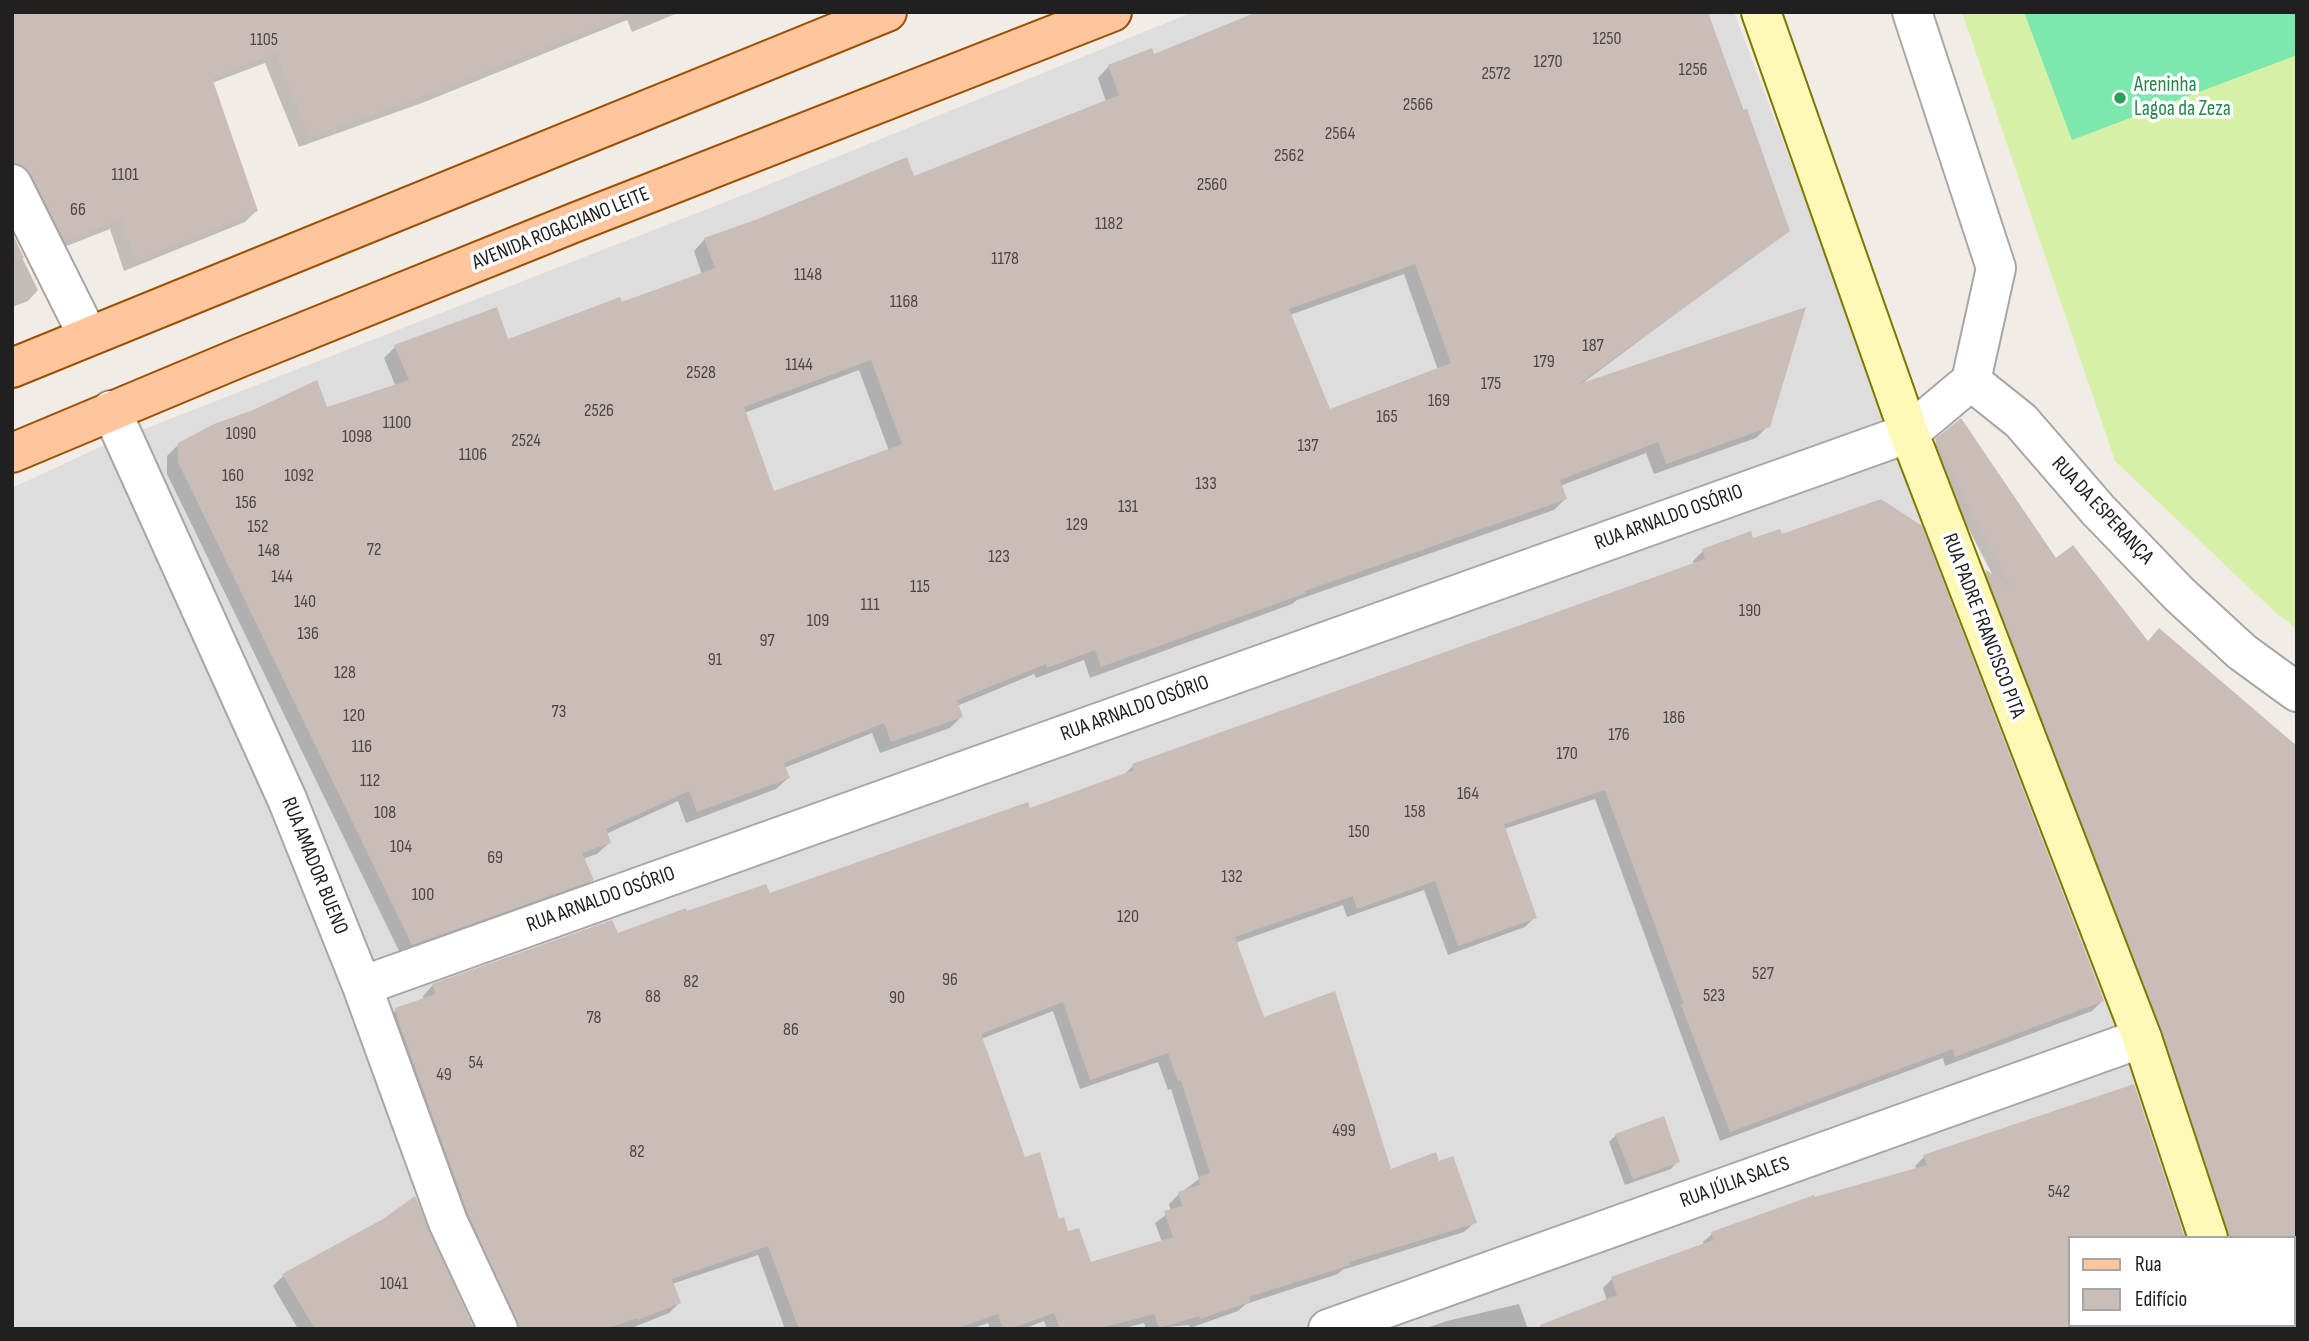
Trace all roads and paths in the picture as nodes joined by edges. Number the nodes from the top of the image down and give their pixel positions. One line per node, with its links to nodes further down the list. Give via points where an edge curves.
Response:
1 (887, 12): 6 (main road)
2 (1112, 12): 9 (main road, AVENIDA ROGACIANO LEITE)
3 (1761, 12): 10 (street, RUA PADRE FRANCISCO PITA)
4 (1912, 12): 8 (street, via 1996,268)
5 (12, 184): 6 (street)
6 (88, 335): 7 (main road)
7 (12, 368)
8 (1971, 381): 10 (street); 12 (street, RUA DA ESPERANÇA, via 2021,421 2179,594 2242,652)
9 (111, 410): 11 (main road, AVENIDA ROGACIANO LEITE); 13 (street, RUA AMADOR BUENO, via 287,799)
10 (1909, 433): 13 (street, RUA ARNALDO OSÓRIO); 14 (street, RUA PADRE FRANCISCO PITA)
11 (12, 453)
12 (2297, 692)
13 (362, 986): 16 (street, RUA AMADOR BUENO, via 448,1222)
14 (2141, 1038): 15 (street, RUA PADRE FRANCISCO PITA); 17 (street, RUA JÚLIA SALES)
15 (2207, 1236)
16 (498, 1329)
17 (1328, 1329)

